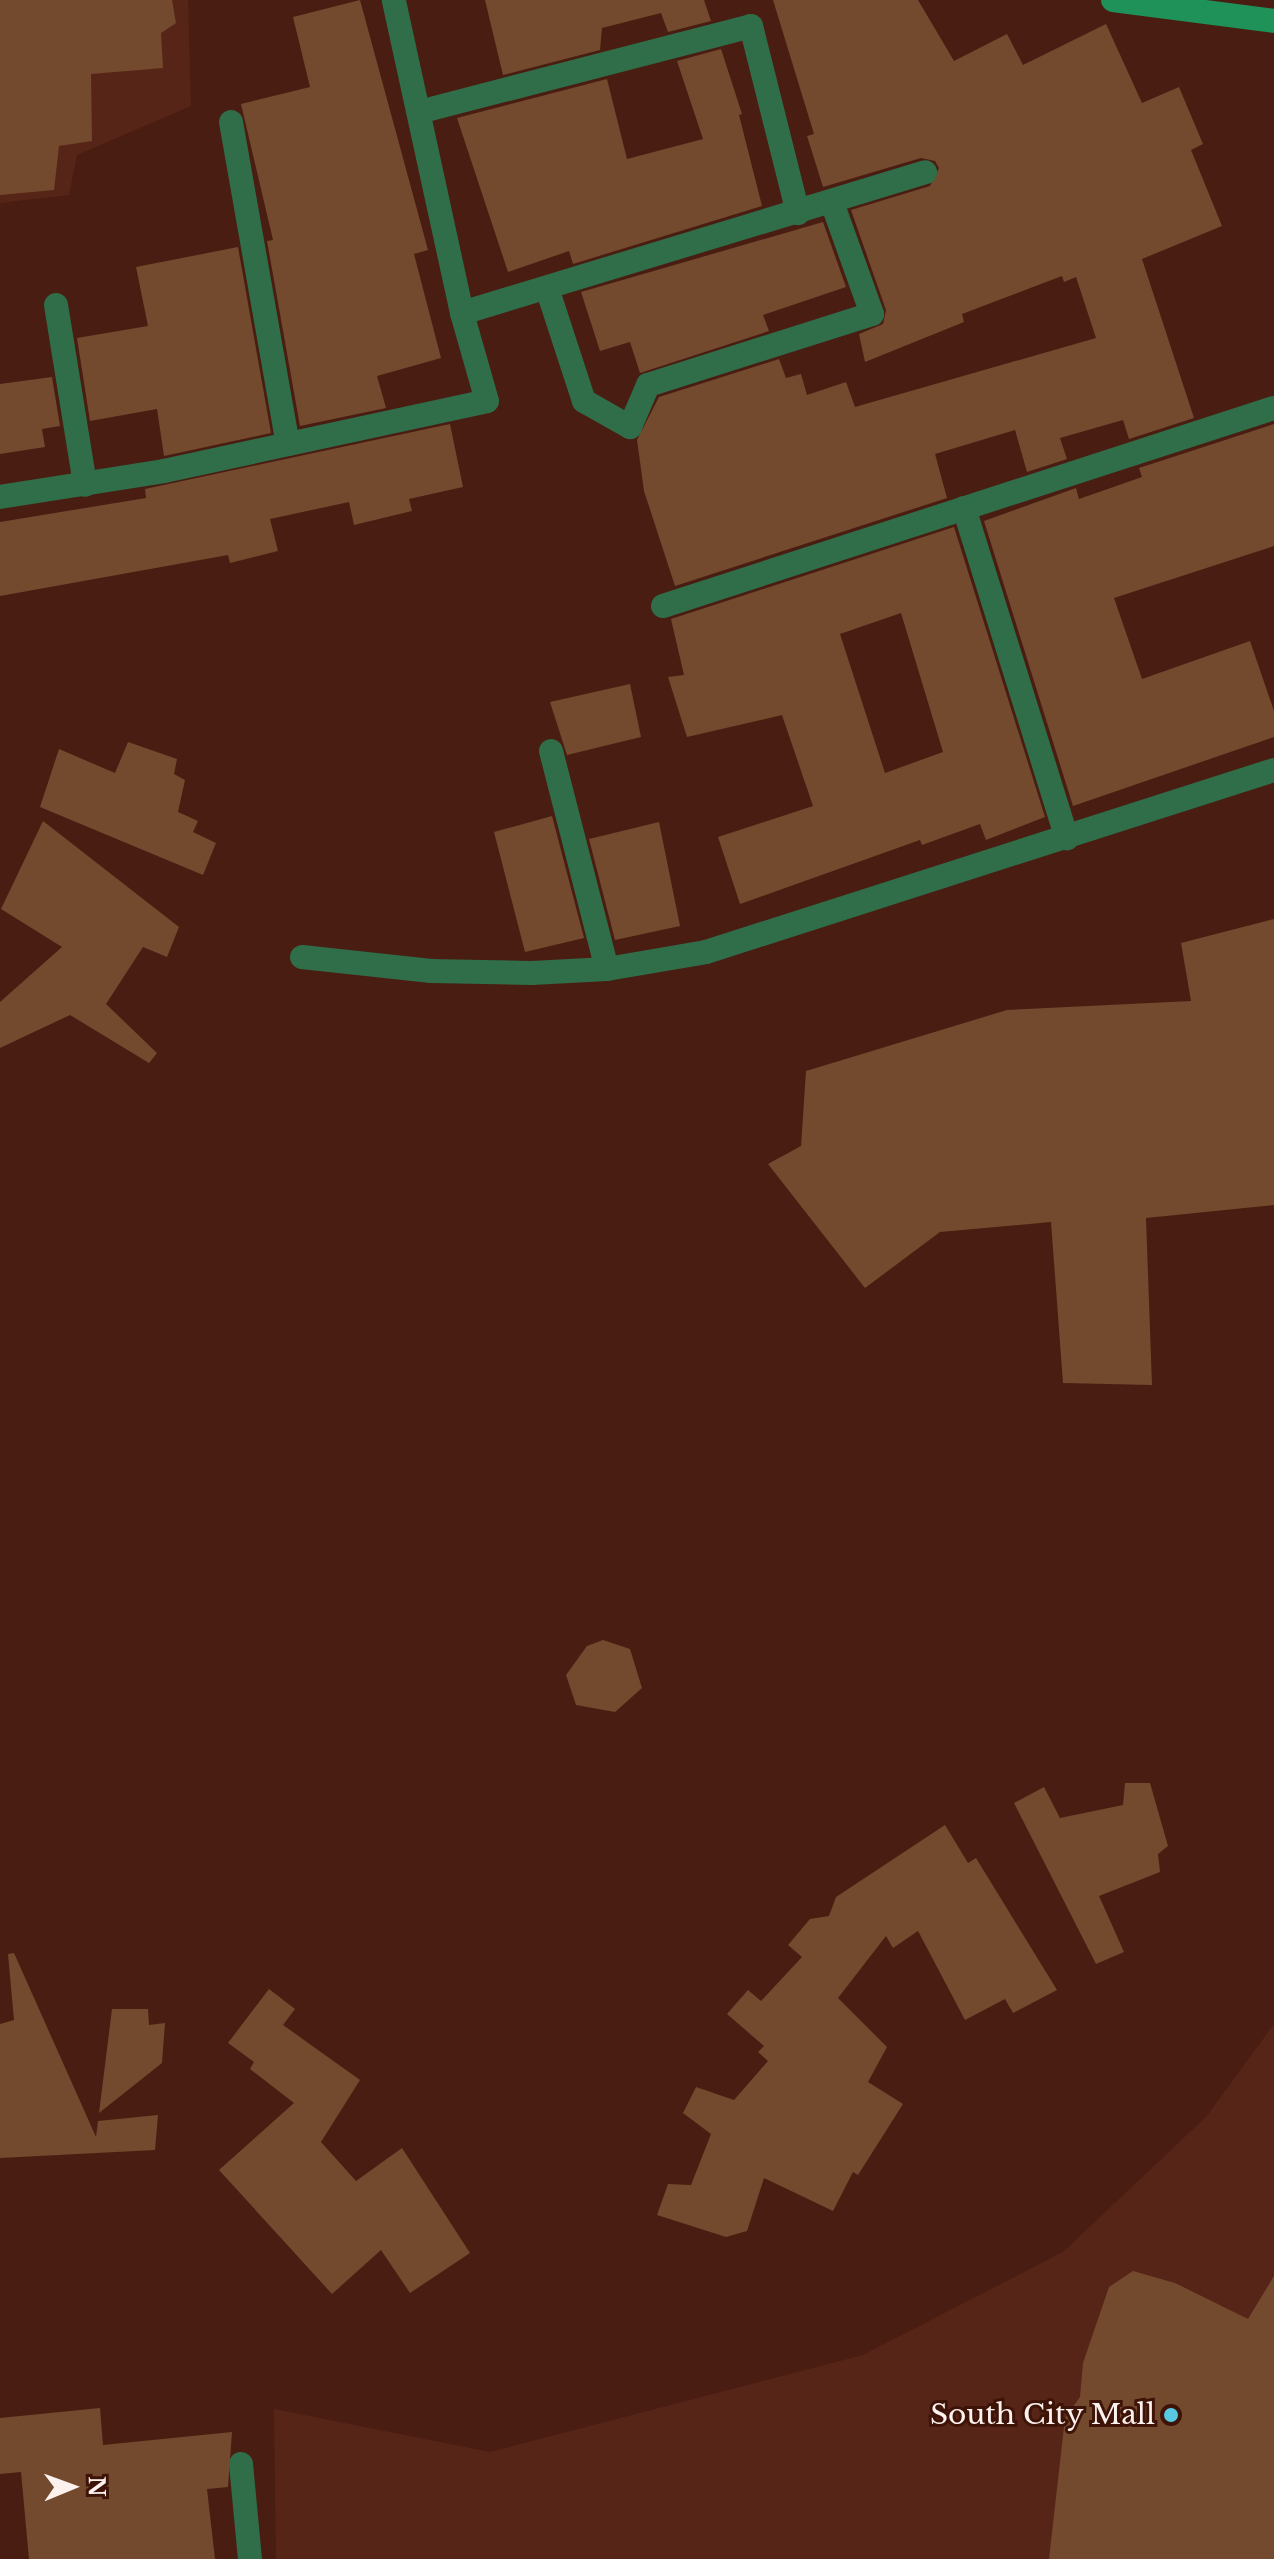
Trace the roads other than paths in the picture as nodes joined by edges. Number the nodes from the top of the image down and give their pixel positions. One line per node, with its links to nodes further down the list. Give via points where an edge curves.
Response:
1 (394, 0): 5 (street)
2 (1113, 0): 3 (street)
3 (1197, 5): 4 (street)
4 (1270, 25)
5 (419, 112): 9 (street, via 751,26); 12 (street)
6 (231, 122): 14 (street)
7 (925, 172): 8 (street)
8 (832, 202): 9 (street); 10 (street, via 872,314 648,385 630,427 584,401)
9 (798, 213): 10 (street)
10 (547, 288): 12 (street)
11 (56, 305): 15 (street)
12 (462, 313): 14 (street, via 487,401)
13 (1274, 408): 17 (street)
14 (288, 444): 15 (street)
15 (85, 485): 16 (street)
16 (0, 497)
17 (964, 508): 18 (street); 21 (street)
18 (663, 606)
19 (551, 751): 23 (street)
20 (1274, 770): 21 (street)
21 (1067, 838): 23 (street, via 706,952)
22 (302, 957): 23 (street, via 431,971)
23 (607, 969)
24 (241, 2464): 25 (street)
25 (250, 2559)

